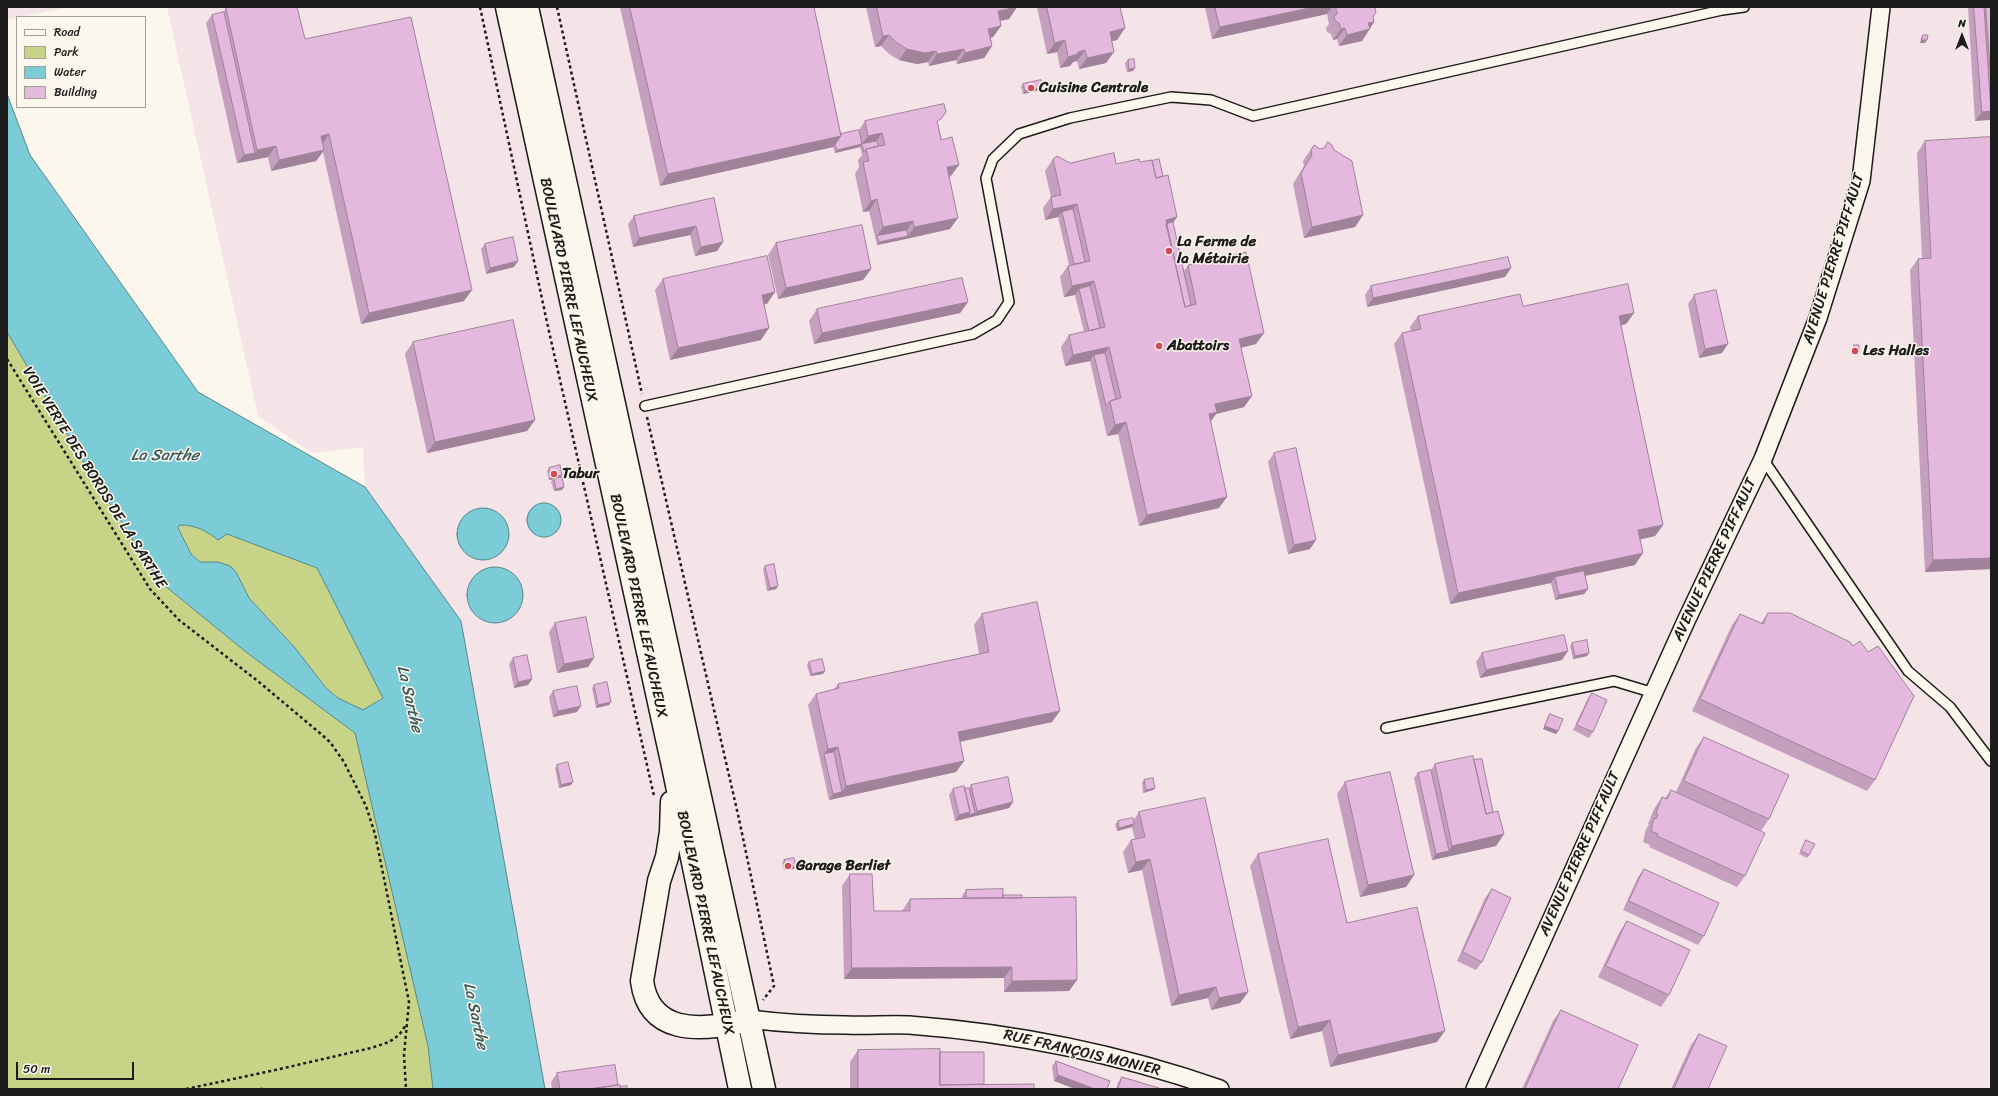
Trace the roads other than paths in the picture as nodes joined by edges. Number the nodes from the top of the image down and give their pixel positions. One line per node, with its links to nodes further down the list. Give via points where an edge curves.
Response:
1 (507, 7): 10 (main road, BOULEVARD PIERRE LEFAUCHEUX)
2 (527, 7): 11 (main road, BOULEVARD PIERRE LEFAUCHEUX)
3 (1744, 7): 5 (lane, via 1254,116 1211,100 1171,97 1070,118 1019,134 993,159 986,178 1009,302 997,320 973,334)
4 (1881, 7): 6 (street, AVENUE PIERRE PIFFAULT, via 1860,181 1818,318)
5 (645, 406)
6 (1763, 459): 7 (street, AVENUE PIERRE PIFFAULT); 9 (lane, via 1908,671 1950,707)
7 (1654, 693): 8 (lane, via 1614,681); 16 (street, AVENUE PIERRE PIFFAULT)
8 (1386, 728)
9 (1991, 761)
10 (673, 766): 12 (main road, BOULEVARD PIERRE LEFAUCHEUX); 12 (main road, via 671,832 667,857 659,881 642,982 643,994 655,1014 674,1025)
11 (749, 1020): 12 (main road); 14 (main road, BOULEVARD PIERRE LEFAUCHEUX); 15 (street, RUE FRANÇOIS MONIER, via 786,1024 907,1025 978,1031 1048,1042 1116,1058)
12 (726, 1025): 13 (main road, BOULEVARD PIERRE LEFAUCHEUX)
13 (740, 1089)
14 (764, 1089)
15 (1220, 1089)
16 (1475, 1089)

